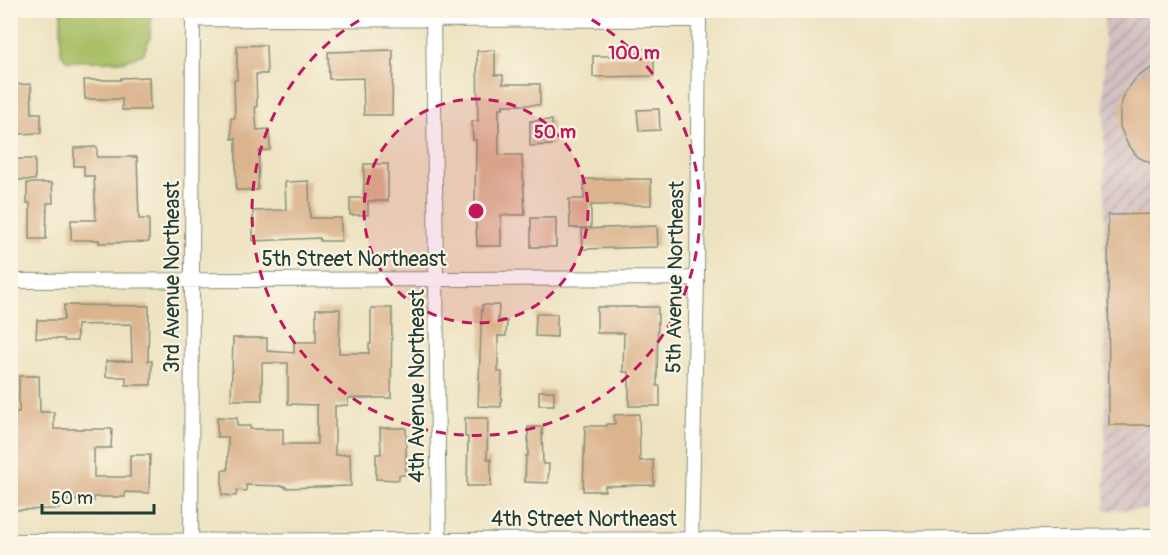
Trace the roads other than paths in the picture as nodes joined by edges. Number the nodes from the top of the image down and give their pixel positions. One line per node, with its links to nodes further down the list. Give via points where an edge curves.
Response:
1 (193, 15): 2 (street); 7 (street, 3rd Avenue Northeast)
2 (433, 15): 3 (street); 5 (street, 4th Avenue Northeast)
3 (699, 15): 4 (street, 5th Avenue Northeast)
4 (697, 278): 5 (street, 5th Street Northeast); 13 (street, 5th Avenue Northeast)
5 (437, 280): 7 (street, 5th Street Northeast); 12 (street, 4th Avenue Northeast)
6 (10, 281): 7 (street, 5th Street Northeast)
7 (193, 282): 11 (street, 3rd Avenue Northeast)
8 (1158, 536): 9 (street, 4th Street Northeast)
9 (1074, 540): 14 (street, 4th Street Northeast)
10 (10, 541): 11 (street, 4th Street Northeast)
11 (191, 542): 12 (street, 4th Street Northeast)
12 (439, 542): 13 (street, 4th Street Northeast)
13 (691, 542): 14 (street, 4th Street Northeast)
14 (872, 542)

